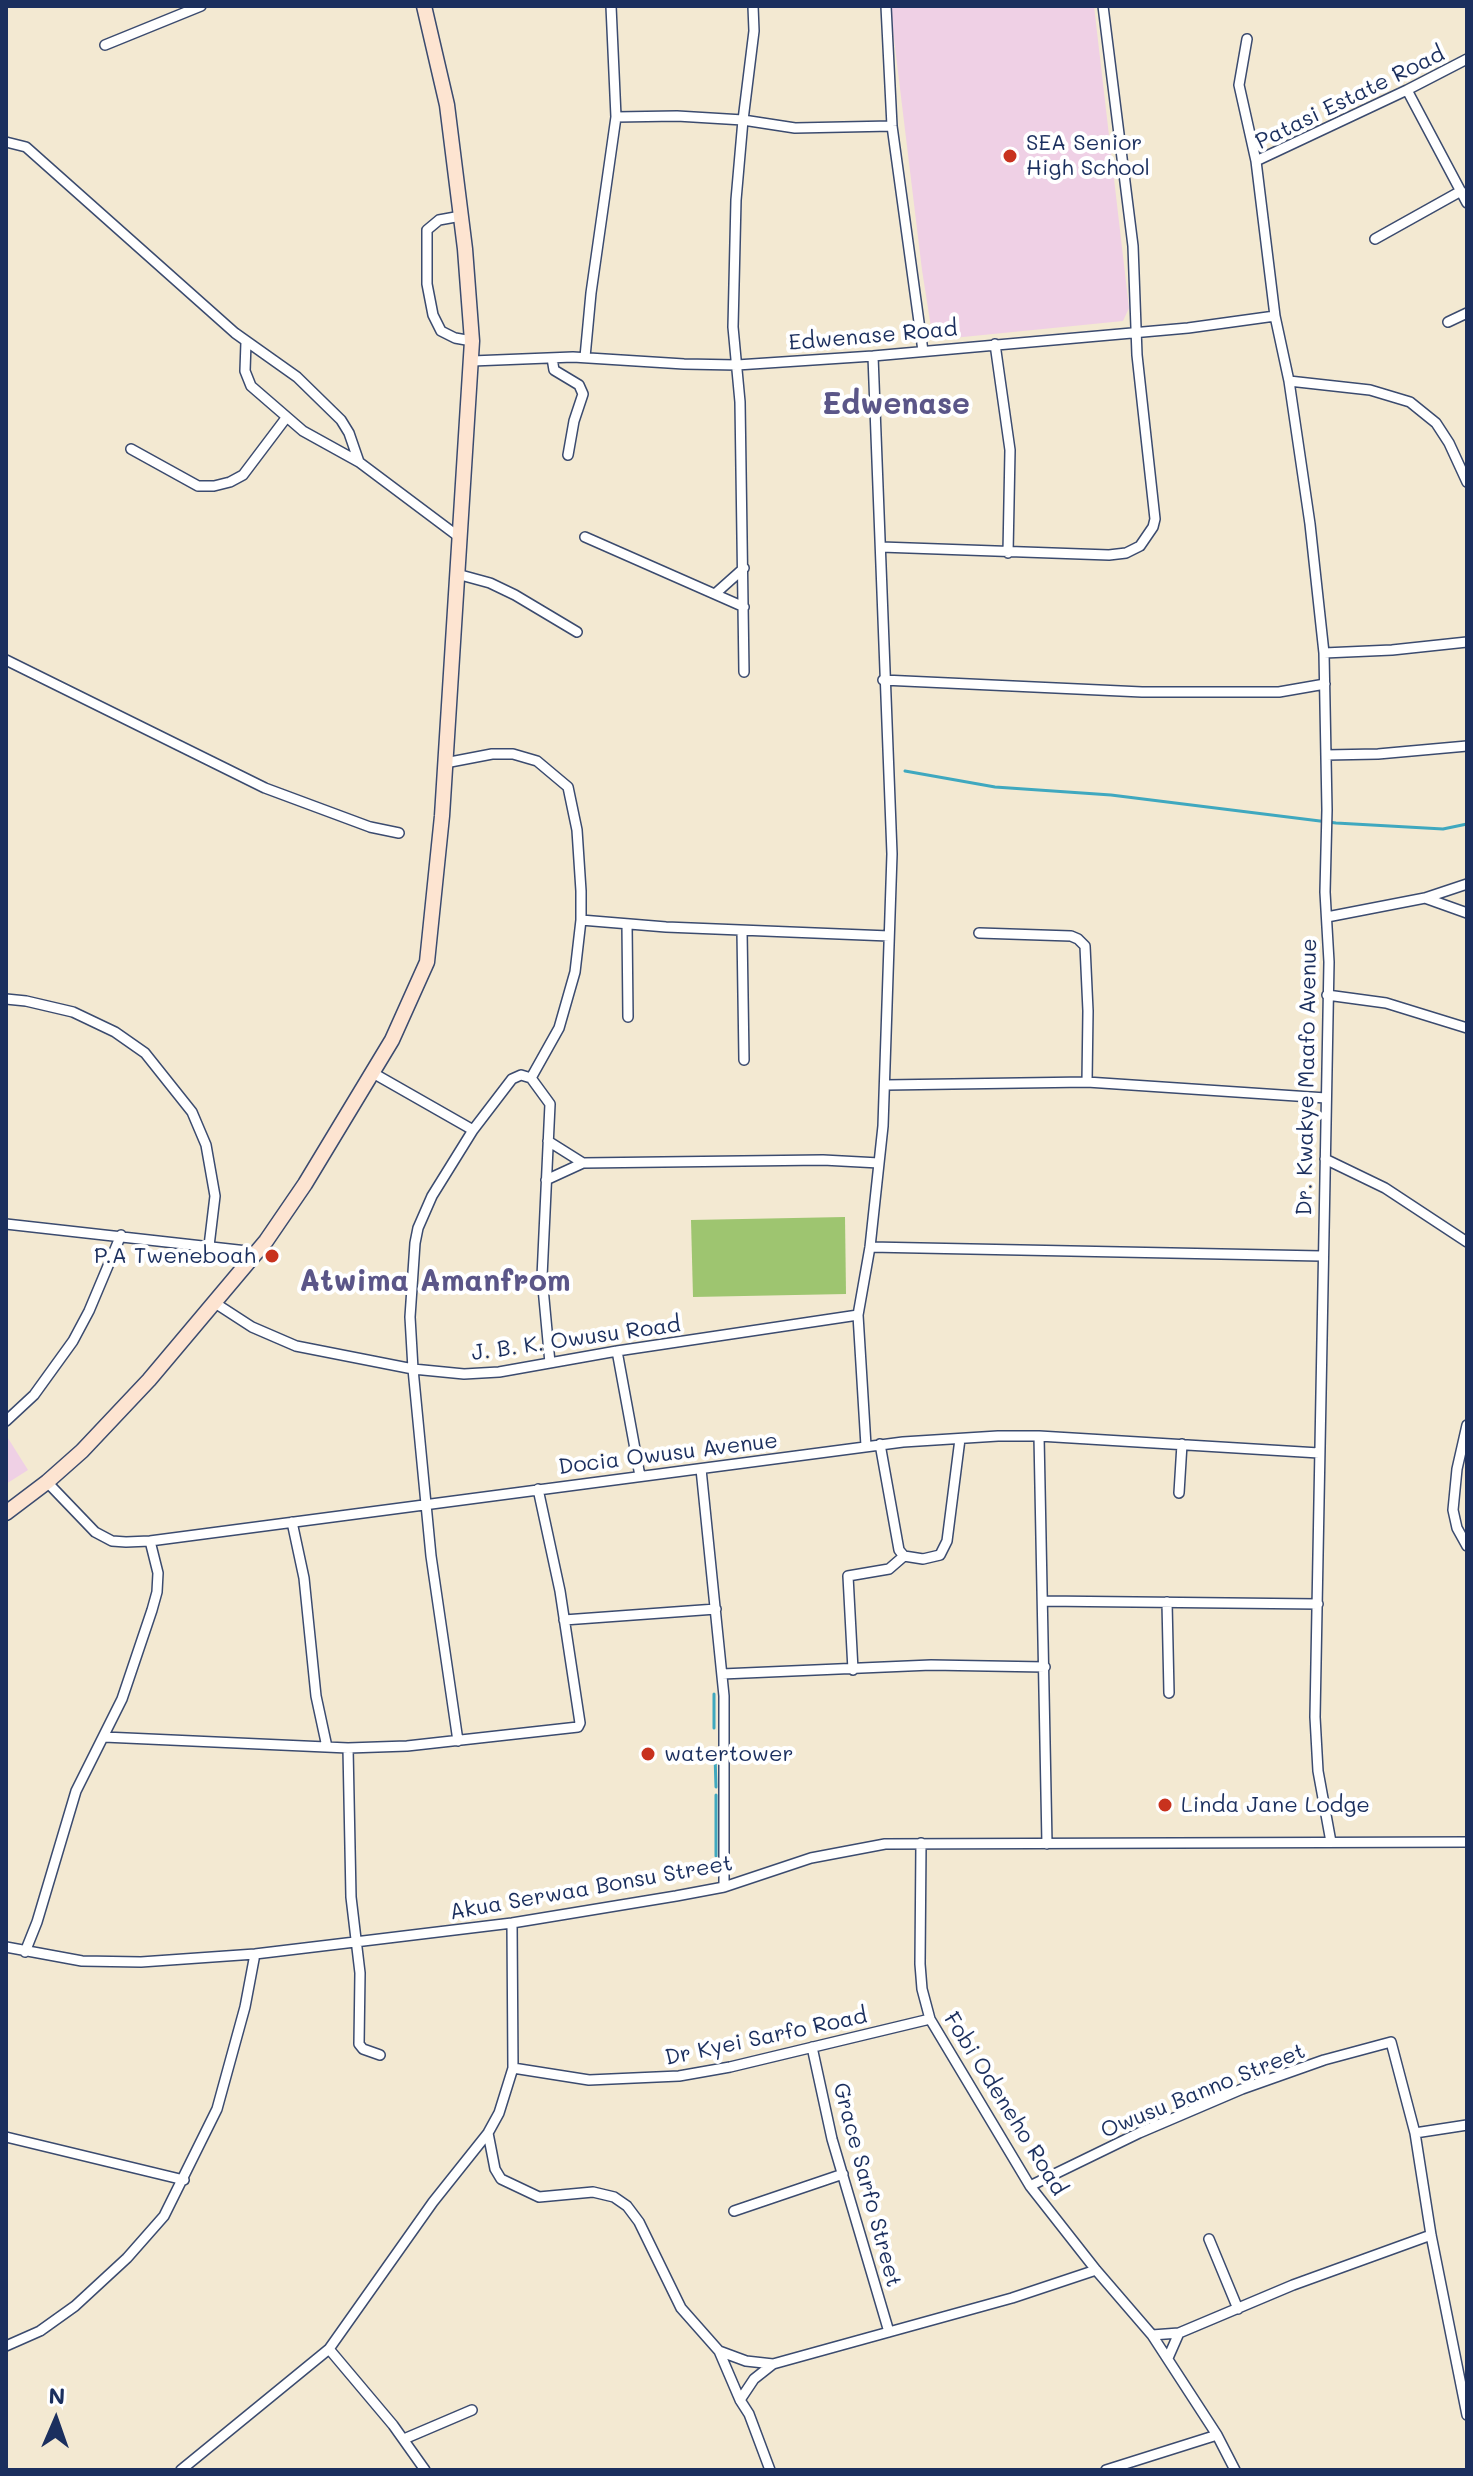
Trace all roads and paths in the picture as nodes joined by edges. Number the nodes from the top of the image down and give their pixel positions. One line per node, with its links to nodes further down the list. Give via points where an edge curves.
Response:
1 (201, 6): 8 (street)
2 (424, 6): 18 (street, via 447,105)
3 (611, 6): 11 (street)
4 (753, 6): 12 (street)
5 (886, 6): 13 (street)
6 (1103, 6): 23 (street, via 1133,246)
7 (1247, 39): 15 (street, via 1239,85)
8 (105, 45)
9 (1467, 59): 10 (street, Patasi Estate Road)
10 (1407, 90): 15 (street, Patasi Estate Road); 16 (street)
11 (616, 117): 12 (street); 29 (street)
12 (743, 120): 13 (street, via 795,128); 32 (street, via 733,313)
13 (892, 126): 27 (street)
14 (6, 142): 25 (street, via 26,147)
15 (1256, 161): 21 (street, Patasi Estate Road)
16 (1461, 191): 17 (street); 19 (street)
17 (1467, 203)
18 (461, 216): 24 (street); 24 (street, via 430,226 426,269 433,315 441,331)
19 (1375, 239)
20 (1467, 313): 22 (street)
21 (1275, 316): 23 (street, Edwenase Road); 33 (street, Dr. Kwakye Maafo Avenue)
22 (1448, 322)
23 (1136, 332): 26 (street, Edwenase Road); 42 (street, via 1155,519 1146,541 1134,550 1109,555)
24 (472, 341): 31 (street)
25 (246, 342): 34 (street, via 248,382); 37 (street, via 297,377 341,420)
26 (995, 344): 27 (street, Edwenase Road); 42 (street, via 1010,450)
27 (923, 351): 28 (street, Edwenase Road)
28 (873, 356): 32 (street, Edwenase Road); 41 (street)
29 (585, 357): 30 (street, Edwenase Road); 32 (street, Edwenase Road)
30 (552, 358): 31 (street, Edwenase Road); 36 (street, via 554,370 576,382 583,394)
31 (472, 361): 39 (street)
32 (737, 365): 43 (street)
33 (1289, 381): 38 (street, via 1370,390 1410,402 1436,423); 49 (street, Dr. Kwakye Maafo Avenue)
34 (286, 418): 35 (street, via 253,466 214,486 198,486); 37 (street)
35 (131, 449)
36 (568, 455)
37 (359, 462): 39 (street)
38 (1467, 482)
39 (459, 537): 44 (street)
40 (585, 537): 45 (street)
41 (881, 547): 42 (street); 52 (street)
42 (1008, 553)
43 (744, 568): 45 (street); 46 (street)
44 (457, 574): 47 (street, via 504,589); 56 (street)
45 (716, 593): 46 (street)
46 (744, 607): 51 (street)
47 (577, 632)
48 (1467, 642): 49 (street)
49 (1324, 653): 53 (street, Dr. Kwakye Maafo Avenue)
50 (6, 660): 57 (street, via 265,788)
51 (744, 672)
52 (883, 680): 53 (street, via 1142,692 1279,692); 66 (street, via 891,799)
53 (1325, 684): 55 (street, Dr. Kwakye Maafo Avenue)
54 (1467, 746): 55 (street)
55 (1326, 755): 61 (street, Dr. Kwakye Maafo Avenue)
56 (445, 763): 62 (street, via 513,754 537,761 568,787 577,830); 72 (street, via 427,962)
57 (399, 833)
58 (1467, 884): 59 (street)
59 (1425, 898): 60 (street); 61 (street)
60 (1467, 913)
61 (1327, 917): 67 (street, Dr. Kwakye Maafo Avenue)
62 (581, 920): 63 (street); 73 (street, via 570,996)
63 (627, 924): 64 (street); 69 (street)
64 (742, 931): 66 (street); 71 (street)
65 (979, 933): 74 (street, via 1071,936 1085,946)
66 (889, 936): 75 (street)
67 (1327, 995): 70 (street, via 1403,1007); 76 (street, Dr. Kwakye Maafo Avenue)
68 (6, 999): 86 (street, via 61,1008 105,1026 139,1048 165,1077 192,1112 209,1155 215,1196)
69 (628, 1017)
70 (1467, 1028)
71 (744, 1060)
72 (373, 1073): 77 (street); 88 (street)
73 (531, 1078): 77 (street, via 512,1079); 78 (street, via 549,1101)
74 (1087, 1082): 75 (street); 76 (street)
75 (886, 1085): 81 (street)
76 (1326, 1098): 79 (street, Dr. Kwakye Maafo Avenue)
77 (473, 1130): 94 (street, via 418,1228 411,1288)
78 (548, 1141): 80 (street); 82 (street)
79 (1325, 1159): 85 (street, via 1385,1188); 89 (street, Dr. Kwakye Maafo Avenue)
80 (583, 1163): 81 (street); 82 (street)
81 (879, 1163): 87 (street)
82 (546, 1180): 93 (street, via 542,1277)
83 (6, 1224): 84 (street)
84 (121, 1235): 86 (street); 95 (street, via 73,1341 34,1395)
85 (1467, 1242)
86 (209, 1246): 88 (street)
87 (870, 1247): 89 (street); 91 (street)
88 (256, 1252): 90 (street)
89 (1321, 1256): 103 (street, Dr. Kwakye Maafo Avenue)
90 (215, 1303): 94 (street, J. B. K. Owusu Road, via 296,1346); 106 (street, via 149,1380)
91 (858, 1315): 92 (street, J. B. K. Owusu Road); 102 (street)
92 (617, 1351): 93 (street, J. B. K. Owusu Road); 105 (street)
93 (550, 1363): 94 (street, J. B. K. Owusu Road, via 480,1373)
94 (413, 1369): 109 (street)
95 (6, 1421)
96 (1467, 1425): 99 (street)
97 (1039, 1436): 98 (street, Docia Owusu Avenue); 101 (street, Docia Owusu Avenue); 115 (street)
98 (960, 1439): 100 (street, Docia Owusu Avenue); 114 (street, via 944,1549 934,1558)
99 (1465, 1442): 113 (street, via 1453,1510)
100 (880, 1444): 102 (street, Docia Owusu Avenue); 114 (street, via 897,1544)
101 (1182, 1444): 103 (street, Docia Owusu Avenue); 108 (street)
102 (866, 1446): 104 (street, Docia Owusu Avenue)
103 (1319, 1453): 117 (street, Dr. Kwakye Maafo Avenue)
104 (701, 1469): 105 (street, Docia Owusu Avenue); 118 (street)
105 (640, 1476): 107 (street, Docia Owusu Avenue)
106 (47, 1482): 110 (street); 112 (street, Docia Owusu Avenue, via 102,1537)
107 (538, 1489): 109 (street, Docia Owusu Avenue); 119 (street)
108 (1179, 1493)
109 (425, 1505): 111 (street, Docia Owusu Avenue); 125 (street)
110 (6, 1513)
111 (292, 1522): 112 (street, Docia Owusu Avenue); 126 (street)
112 (150, 1541): 124 (street, via 157,1592)
113 (1467, 1546)
114 (904, 1556): 121 (street, via 889,1569 848,1576)
115 (1043, 1601): 116 (street); 120 (street)
116 (1167, 1602): 117 (street); 123 (street)
117 (1318, 1604): 128 (street, Dr. Kwakye Maafo Avenue, via 1315,1735)
118 (716, 1609): 119 (street); 122 (street)
119 (564, 1620): 125 (street, via 578,1727)
120 (1045, 1667): 121 (street); 131 (street)
121 (853, 1670): 122 (street)
122 (722, 1674): 132 (street)
123 (1169, 1693)
124 (104, 1737): 126 (street); 136 (street, via 76,1791)
125 (458, 1741): 127 (street)
126 (327, 1747): 127 (street)
127 (348, 1748): 134 (street)
128 (1331, 1842): 129 (street, Akua Serwaa Bonsu Street); 131 (street, Akua Serwaa Bonsu Street)
129 (1467, 1842)
130 (921, 1843): 131 (street, Akua Serwaa Bonsu Street); 132 (street, Akua Serwaa Bonsu Street, via 823,1855); 138 (street, Fobi Odeneho Road, via 920,1964)
131 (1047, 1844)
132 (724, 1887): 133 (street, Akua Serwaa Bonsu Street)
133 (512, 1923): 134 (street, Akua Serwaa Bonsu Street); 141 (street)
134 (355, 1942): 137 (street, Akua Serwaa Bonsu Street); 140 (street, via 359,2044)
135 (6, 1947): 136 (street, Akua Serwaa Bonsu Street)
136 (25, 1952): 137 (street, Akua Serwaa Bonsu Street, via 111,1962)
137 (255, 1954): 147 (street, via 232,2062)
138 (930, 2019): 139 (street, Dr Kyei Sarfo Road); 148 (street, Fobi Odeneho Road)
139 (812, 2047): 141 (street, Dr Kyei Sarfo Road, via 649,2079 589,2080); 146 (street, Grace Sarfo Street)
140 (380, 2055)
141 (513, 2068): 143 (street)
142 (1467, 2125): 144 (street)
143 (488, 2133): 158 (street); 159 (street, via 501,2179 539,2197 593,2192 627,2206 681,2308)
144 (1415, 2133): 148 (street, Owusu Banno Street, via 1393,2043 1383,2042 1242,2089); 150 (street)
145 (6, 2137): 147 (street)
146 (843, 2174): 149 (street); 154 (street, Grace Sarfo Street)
147 (184, 2180): 157 (street, via 164,2216 127,2258 75,2306 40,2331)
148 (1030, 2186): 152 (street, Fobi Odeneho Road)
149 (734, 2211)
150 (1431, 2235): 153 (street); 164 (street)
151 (1209, 2239): 153 (street)
152 (1096, 2270): 154 (street); 156 (street, Fobi Odeneho Road)
153 (1238, 2309): 155 (street)
154 (889, 2332): 161 (street)
155 (1179, 2333): 156 (street); 160 (street)
156 (1152, 2335): 160 (street, Fobi Odeneho Road)
157 (6, 2346)
158 (329, 2349): 166 (street); 167 (street)
159 (719, 2351): 161 (street); 162 (street)
160 (1168, 2358): 165 (street, Fobi Odeneho Road)
161 (773, 2364): 162 (street)
162 (740, 2400): 169 (street)
163 (472, 2410): 166 (street)
164 (1467, 2415)
165 (1217, 2435): 170 (street); 171 (street, Fobi Odeneho Road)
166 (404, 2439): 168 (street)
167 (181, 2470)
168 (425, 2470)
169 (770, 2470)
170 (1106, 2470)
171 (1235, 2470)

